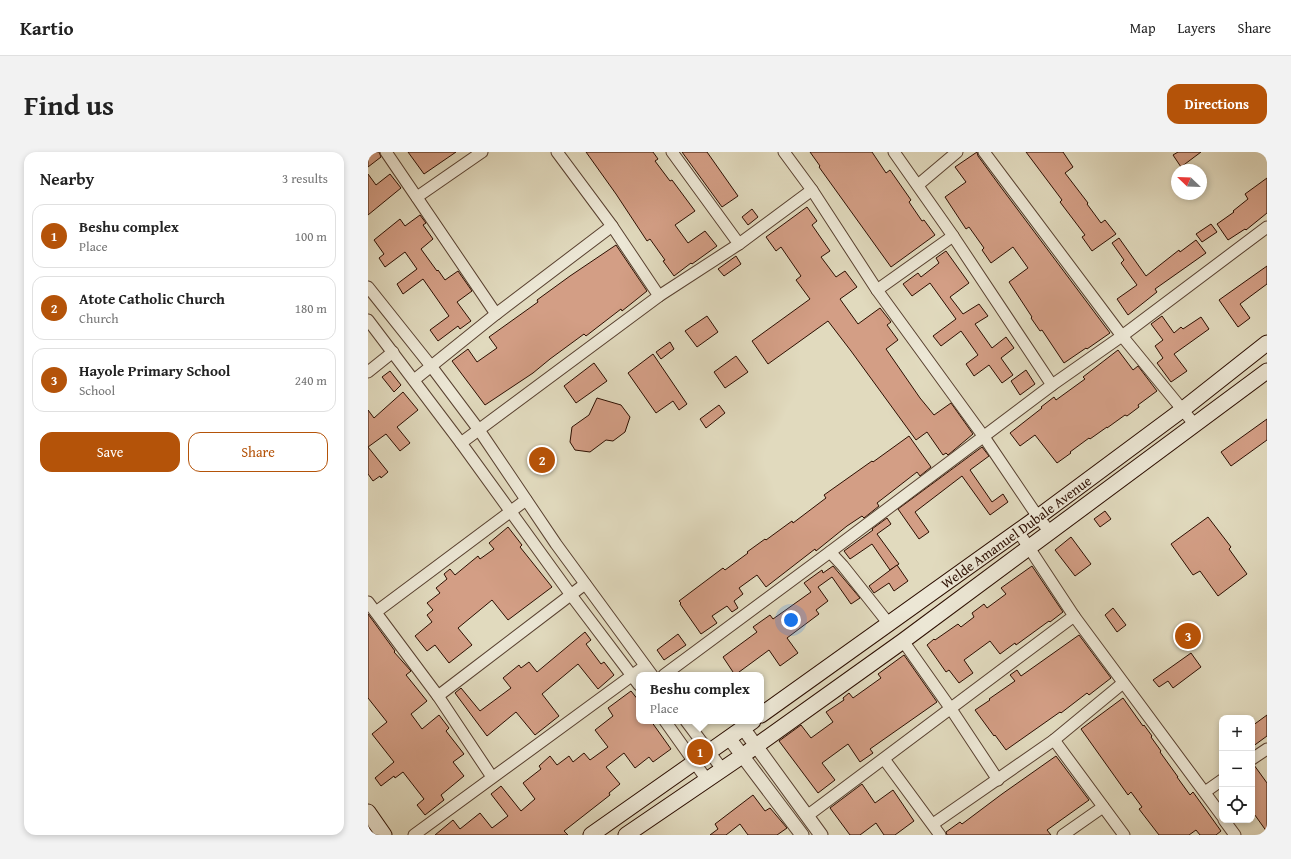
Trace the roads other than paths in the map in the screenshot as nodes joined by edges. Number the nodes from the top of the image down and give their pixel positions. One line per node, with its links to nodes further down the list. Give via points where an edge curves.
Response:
1 (386, 152): 11 (street)
2 (482, 152): 11 (street)
3 (557, 152): 12 (street)
4 (672, 152): 15 (street)
5 (784, 152): 10 (street)
6 (894, 152): 9 (street)
7 (957, 152): 9 (street)
8 (984, 152): 21 (street)
9 (918, 185): 14 (street)
10 (812, 190): 15 (street); 17 (street)
11 (417, 197): 19 (street)
12 (612, 226): 18 (street); 19 (street)
13 (1267, 226): 21 (street)
14 (953, 236): 17 (street); 28 (street)
15 (739, 244): 18 (street)
16 (368, 287): 24 (street)
17 (877, 290): 32 (street)
18 (659, 296): 31 (street)
19 (496, 314): 24 (street)
20 (368, 320): 23 (street)
21 (1122, 336): 28 (street); 29 (street)
22 (1267, 343): 29 (main road, Welde Amanuel Dubale Avenue)
23 (393, 352): 26 (street); 27 (street)
24 (431, 366): 27 (street); 31 (street)
25 (1267, 371): 30 (main road)
26 (368, 372)
27 (414, 380): 33 (street)
28 (1052, 385): 32 (street)
29 (1182, 410): 30 (street); 36 (main road, Welde Amanuel Dubale Avenue)
30 (1195, 425): 38 (main road)
31 (479, 430): 33 (street); 34 (street)
32 (984, 437): 36 (street); 40 (street)
33 (461, 443): 35 (street)
34 (526, 500): 35 (street); 41 (street)
35 (511, 511): 42 (street); 44 (street)
36 (1038, 517): 37 (main road, Welde Amanuel Dubale Avenue); 38 (street)
37 (1018, 531): 39 (street); 46 (main road, Welde Amanuel Dubale Avenue)
38 (1050, 532): 39 (main road)
39 (1030, 548): 45 (street); 47 (main road)
40 (830, 552): 46 (street); 49 (street)
41 (586, 584): 42 (street); 48 (street)
42 (571, 595): 51 (street); 54 (street)
43 (368, 602): 44 (street)
44 (376, 612): 54 (street)
45 (1074, 616): 53 (street); 55 (street)
46 (889, 624): 56 (main road, Welde Amanuel Dubale Avenue)
47 (903, 641): 55 (street); 62 (main road)
48 (648, 670)
49 (668, 672)
50 (636, 674): 51 (street)
51 (632, 676): 52 (street); 70 (street)
52 (636, 681)
53 (1123, 683): 61 (street); 74 (street)
54 (438, 696): 70 (street)
55 (951, 709): 67 (street); 72 (street)
56 (764, 713)
57 (667, 724): 68 (street)
58 (688, 724): 64 (street)
59 (748, 725): 60 (main road); 62 (street)
60 (729, 738): 64 (main road); 65 (street)
61 (1054, 740): 72 (street); 75 (street)
62 (755, 746): 65 (main road); 78 (street)
63 (1267, 749): 66 (street)
64 (709, 752): 68 (main road); 69 (street)
65 (742, 756): 69 (main road); 85 (street)
66 (1255, 757)
67 (884, 759): 78 (street); 80 (street)
68 (695, 762): 71 (street); 83 (main road)
69 (722, 770): 71 (main road)
70 (492, 777): 82 (street)
71 (707, 780): 84 (main road)
72 (998, 780): 80 (street)
73 (1219, 782): 74 (street)
74 (1204, 792): 77 (street)
75 (1102, 807): 88 (street); 89 (street)
76 (368, 812): 81 (main road)
77 (1219, 812)
78 (807, 816): 86 (street)
79 (1226, 823): 90 (street)
80 (933, 824): 87 (street)
81 (384, 835)
82 (414, 835)
83 (591, 835)
84 (626, 835)
85 (802, 835)
86 (821, 835)
87 (940, 835)
88 (1063, 835)
89 (1124, 835)
90 (1235, 835)

